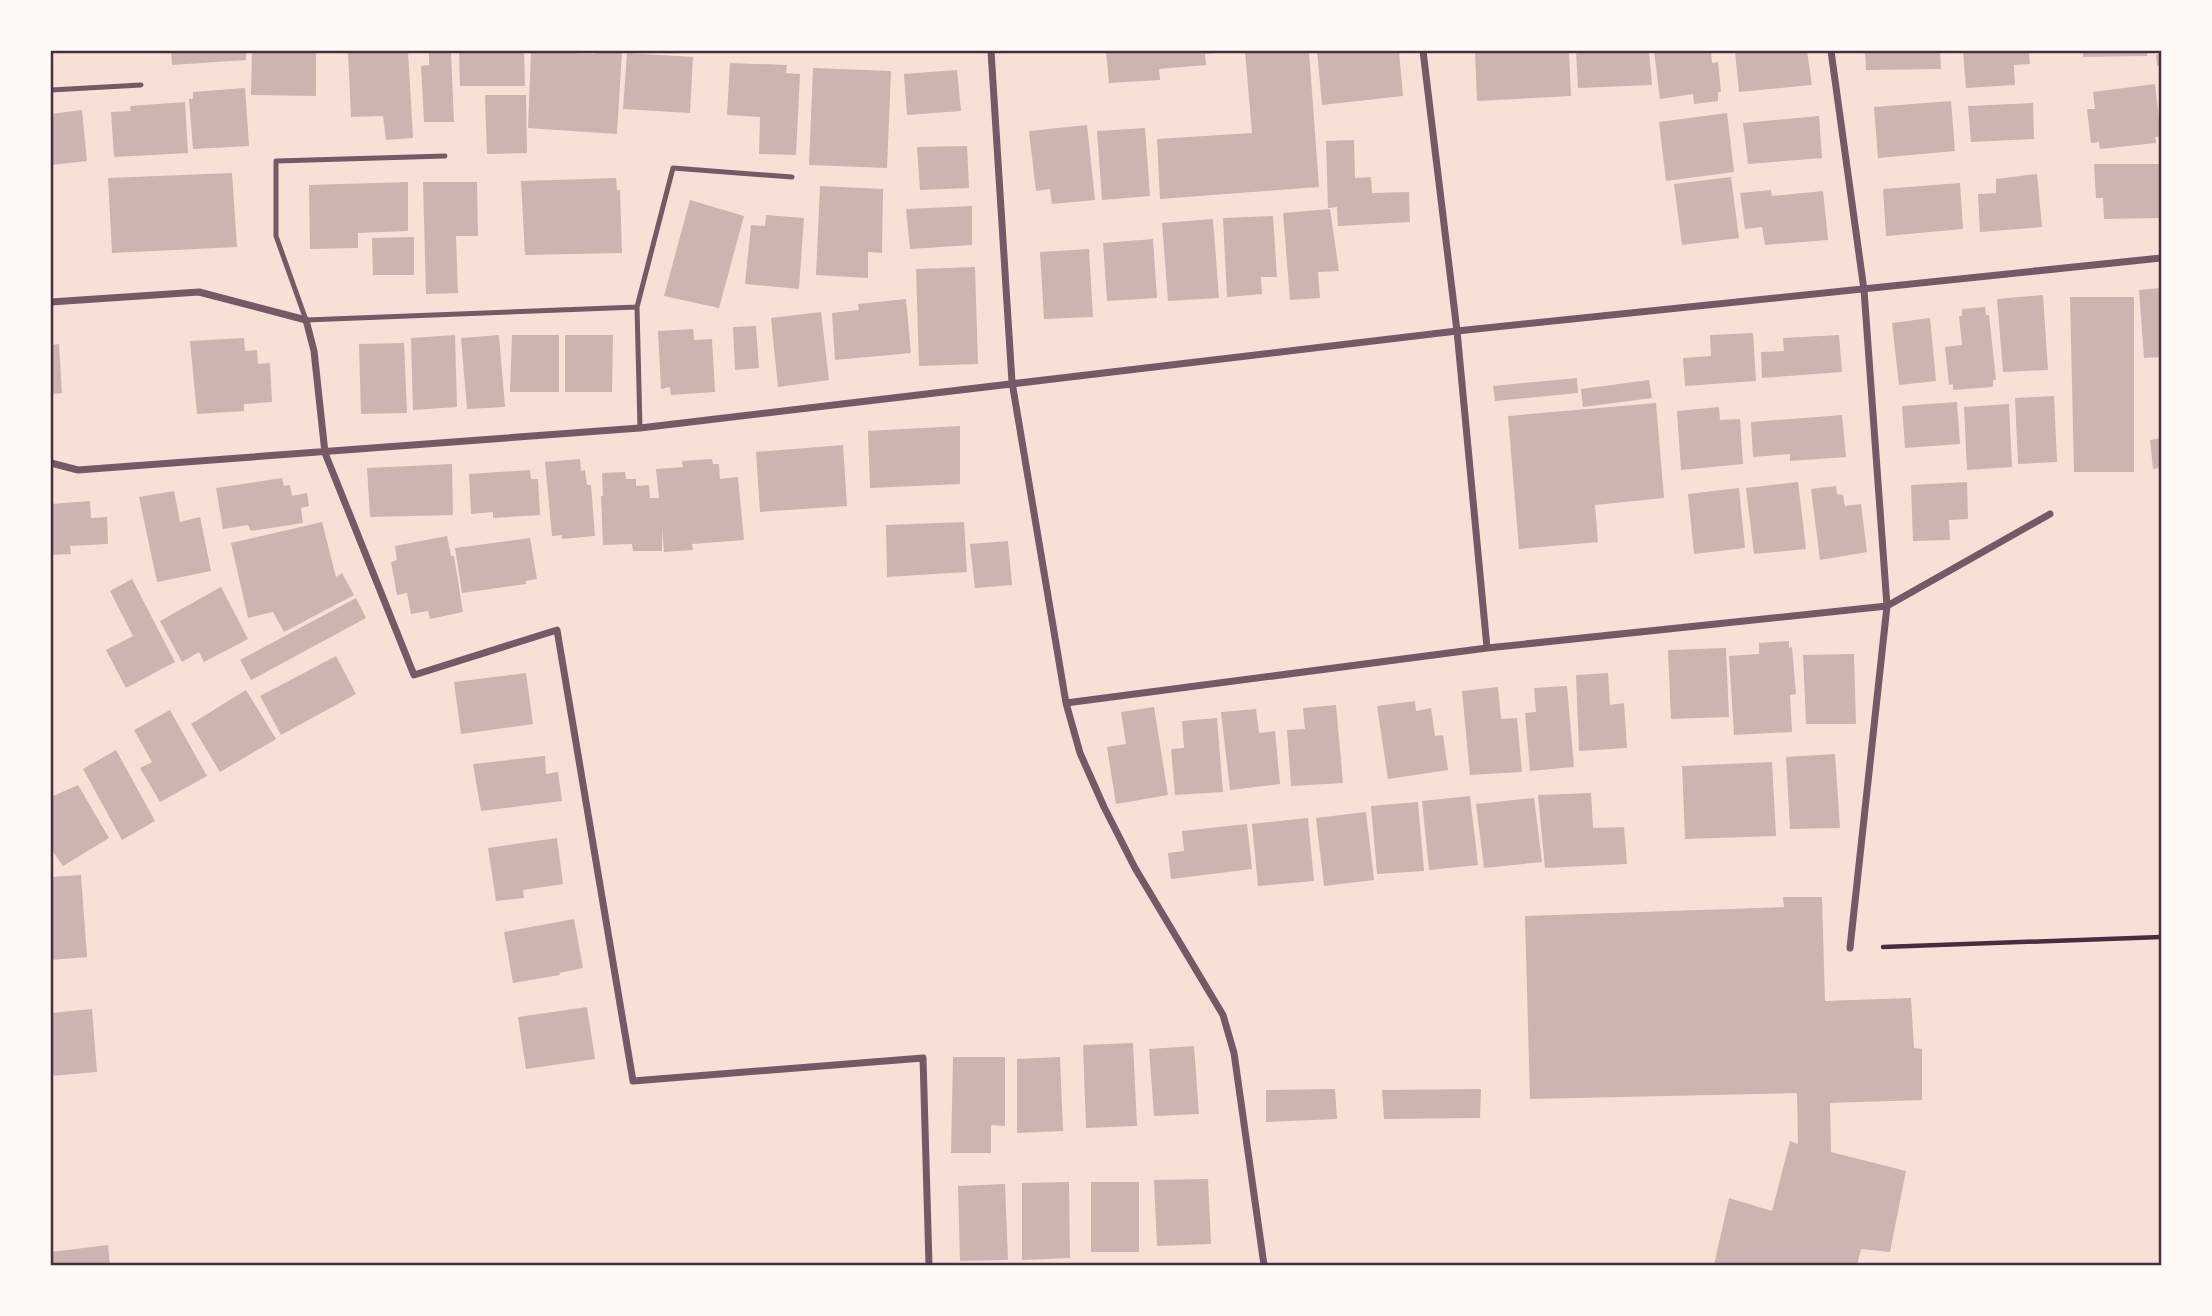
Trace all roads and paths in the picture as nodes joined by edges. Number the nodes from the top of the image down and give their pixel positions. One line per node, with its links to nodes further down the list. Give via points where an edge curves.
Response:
1 (991, 51): 14 (street)
2 (1423, 51): 13 (street)
3 (1831, 51): 9 (street)
4 (141, 85): 5 (lane)
5 (51, 90)
6 (445, 156): 12 (lane, via 276,161 276,236)
7 (792, 177): 11 (lane, via 673,168)
8 (2161, 258): 9 (street)
9 (1864, 290): 13 (street); 19 (street)
10 (51, 302): 12 (street, via 199,292)
11 (637, 307): 12 (lane); 15 (lane)
12 (306, 320): 16 (street, via 314,351)
13 (1457, 331): 14 (street); 20 (street)
14 (1012, 382): 15 (street); 21 (street)
15 (640, 428): 16 (street)
16 (325, 453): 17 (street, via 78,470); 24 (street, via 414,675 557,630 633,1082 923,1058)
17 (51, 463)
18 (2050, 514): 19 (street)
19 (1887, 606): 20 (street); 23 (street)
20 (1487, 648): 21 (street)
21 (1066, 703): 25 (street, via 1080,753 1104,807 1223,1015 1234,1053)
22 (2161, 937): 23 (path)
23 (1850, 948)
24 (929, 1265)
25 (1264, 1265)

